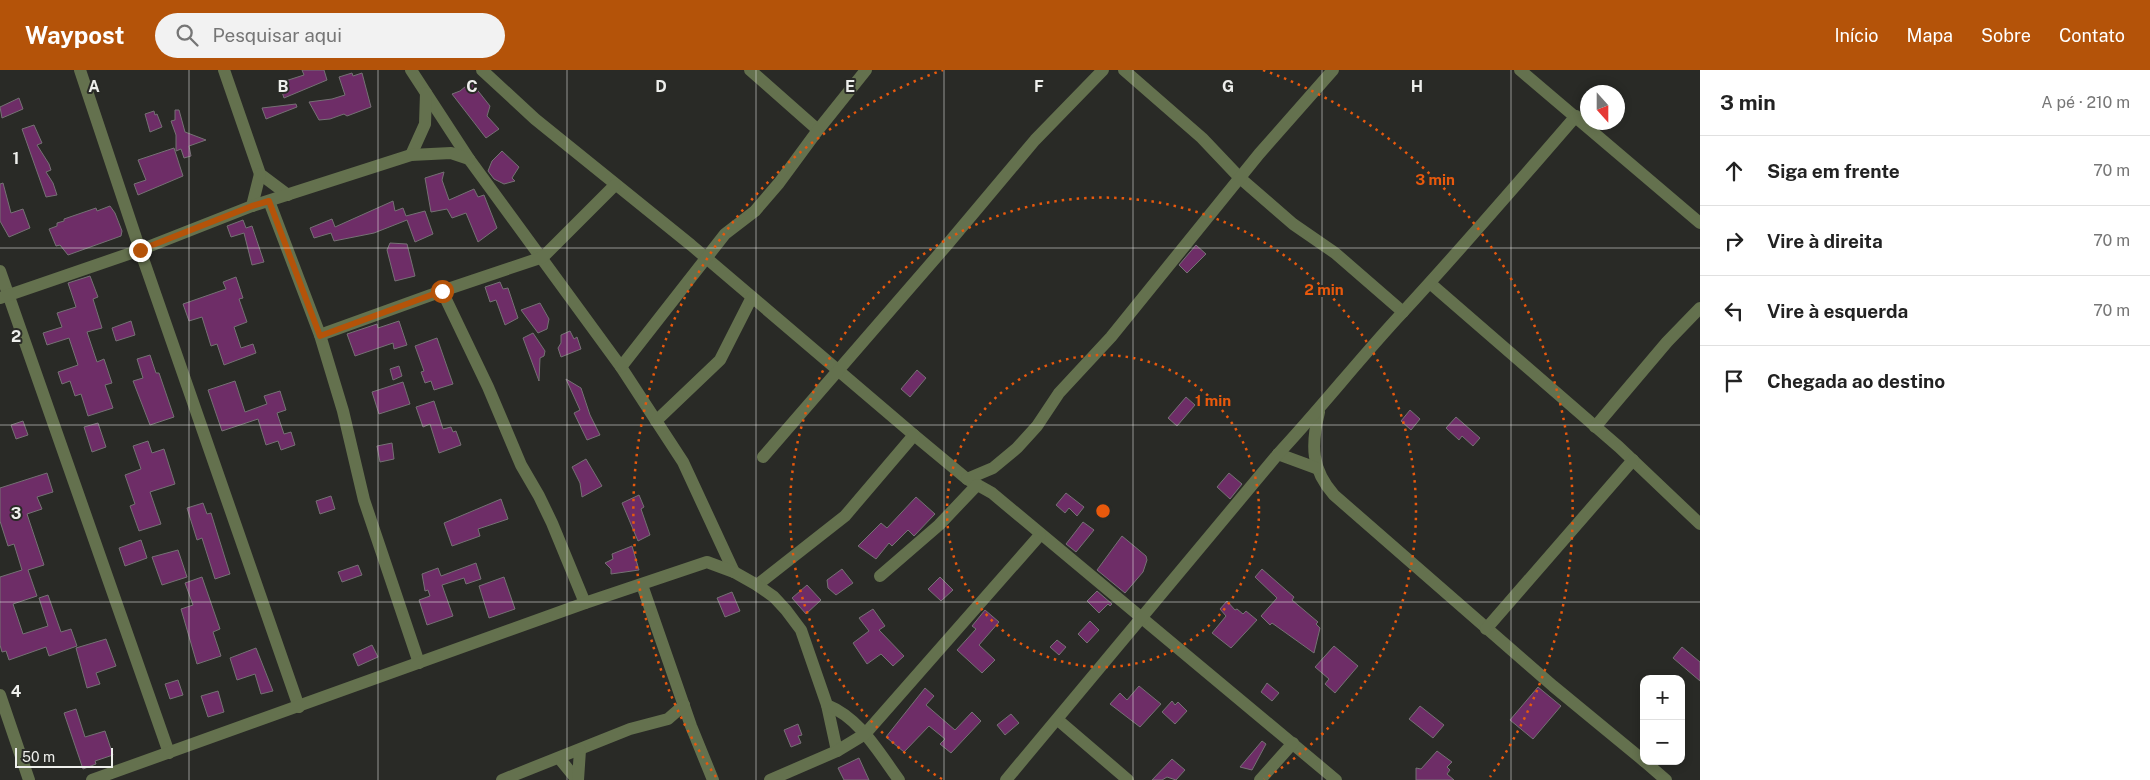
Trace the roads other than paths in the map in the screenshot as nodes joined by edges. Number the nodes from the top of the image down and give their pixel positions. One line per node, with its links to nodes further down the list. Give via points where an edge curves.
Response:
1 (80, 70): 23 (street)
2 (411, 70): 11 (street)
3 (482, 70): 18 (street)
4 (750, 70): 13 (street)
5 (866, 70): 13 (street)
6 (1103, 70): 35 (street, via 1035,140)
7 (1124, 70): 17 (street, via 1202,138)
8 (1333, 70): 17 (street)
9 (1520, 70): 12 (street)
10 (228, 71): 16 (street)
11 (426, 93): 14 (street, via 425,124); 15 (street)
12 (1576, 116): 22 (street); 27 (street)
13 (818, 130): 25 (street, via 779,183 755,210 725,234)
14 (411, 155): 15 (street, via 451,153); 19 (street)
15 (469, 159): 24 (street)
16 (260, 174): 19 (street); 21 (street)
17 (1240, 178): 32 (street); 43 (street, via 1111,338 1059,394 1037,426)
18 (615, 185): 24 (street); 25 (street)
19 (288, 195): 20 (street)
20 (269, 201): 21 (street); 33 (street)
21 (252, 206): 23 (street)
22 (1700, 222)
23 (140, 250): 29 (street); 62 (street)
24 (543, 257): 28 (street); 34 (street)
25 (705, 259): 30 (street); 34 (street)
26 (0, 271): 29 (street)
27 (1431, 284): 32 (street); 38 (street)
28 (442, 291): 33 (street); 55 (street, via 488,386 521,465 542,502)
29 (4, 297): 70 (street)
30 (752, 297): 35 (street); 37 (street, via 720,360)
31 (1700, 308): 38 (street)
32 (1403, 312): 36 (street)
33 (320, 336): 58 (street, via 343,411 364,500)
34 (621, 367): 37 (street)
35 (838, 368): 39 (street); 41 (street)
36 (1319, 410): 40 (street); 44 (street, via 1314,440)
37 (656, 421): 49 (street, via 682,462)
38 (1595, 426): 42 (street)
39 (914, 435): 45 (street); 54 (street, via 845,516)
40 (1278, 454): 44 (street); 56 (street)
41 (763, 457)
42 (1634, 460): 47 (street); 57 (street)
43 (993, 468): 45 (street); 46 (street)
44 (1316, 468): 57 (street, via 1334,496)
45 (972, 482): 46 (street); 52 (street, via 939,525)
46 (992, 493): 48 (street)
47 (1700, 524)
48 (1040, 535): 56 (street); 66 (street)
49 (718, 539): 50 (street); 51 (street)
50 (707, 562): 51 (street); 53 (street)
51 (734, 572): 54 (street)
52 (880, 576)
53 (642, 585): 55 (street); 60 (street)
54 (757, 585): 61 (street, via 774,597 801,630)
55 (585, 603): 58 (street)
56 (1142, 619): 64 (street); 67 (street)
57 (1486, 629): 72 (street)
58 (419, 664): 62 (street)
59 (0, 695): 74 (street)
60 (684, 705): 63 (street); 65 (street)
61 (827, 705): 66 (street, via 838,709); 69 (street)
62 (299, 707): 70 (street)
63 (668, 719): 65 (street); 68 (street, via 630,729)
64 (1058, 720): 81 (street); 82 (street)
65 (691, 726): 78 (street)
66 (865, 734): 69 (street); 80 (street)
67 (1292, 743): 83 (street); 84 (street)
68 (580, 750): 71 (street); 77 (street)
69 (837, 751): 79 (street)
70 (169, 753): 75 (street)
71 (559, 758): 76 (street); 77 (street)
72 (1640, 758)
73 (1649, 765): 85 (street)
74 (29, 780)
75 (92, 780)
76 (502, 780)
77 (577, 780)
78 (713, 780)
79 (770, 780)
80 (899, 780)
81 (1006, 780)
82 (1128, 780)
83 (1260, 780)
84 (1336, 780)
85 (1666, 780)

